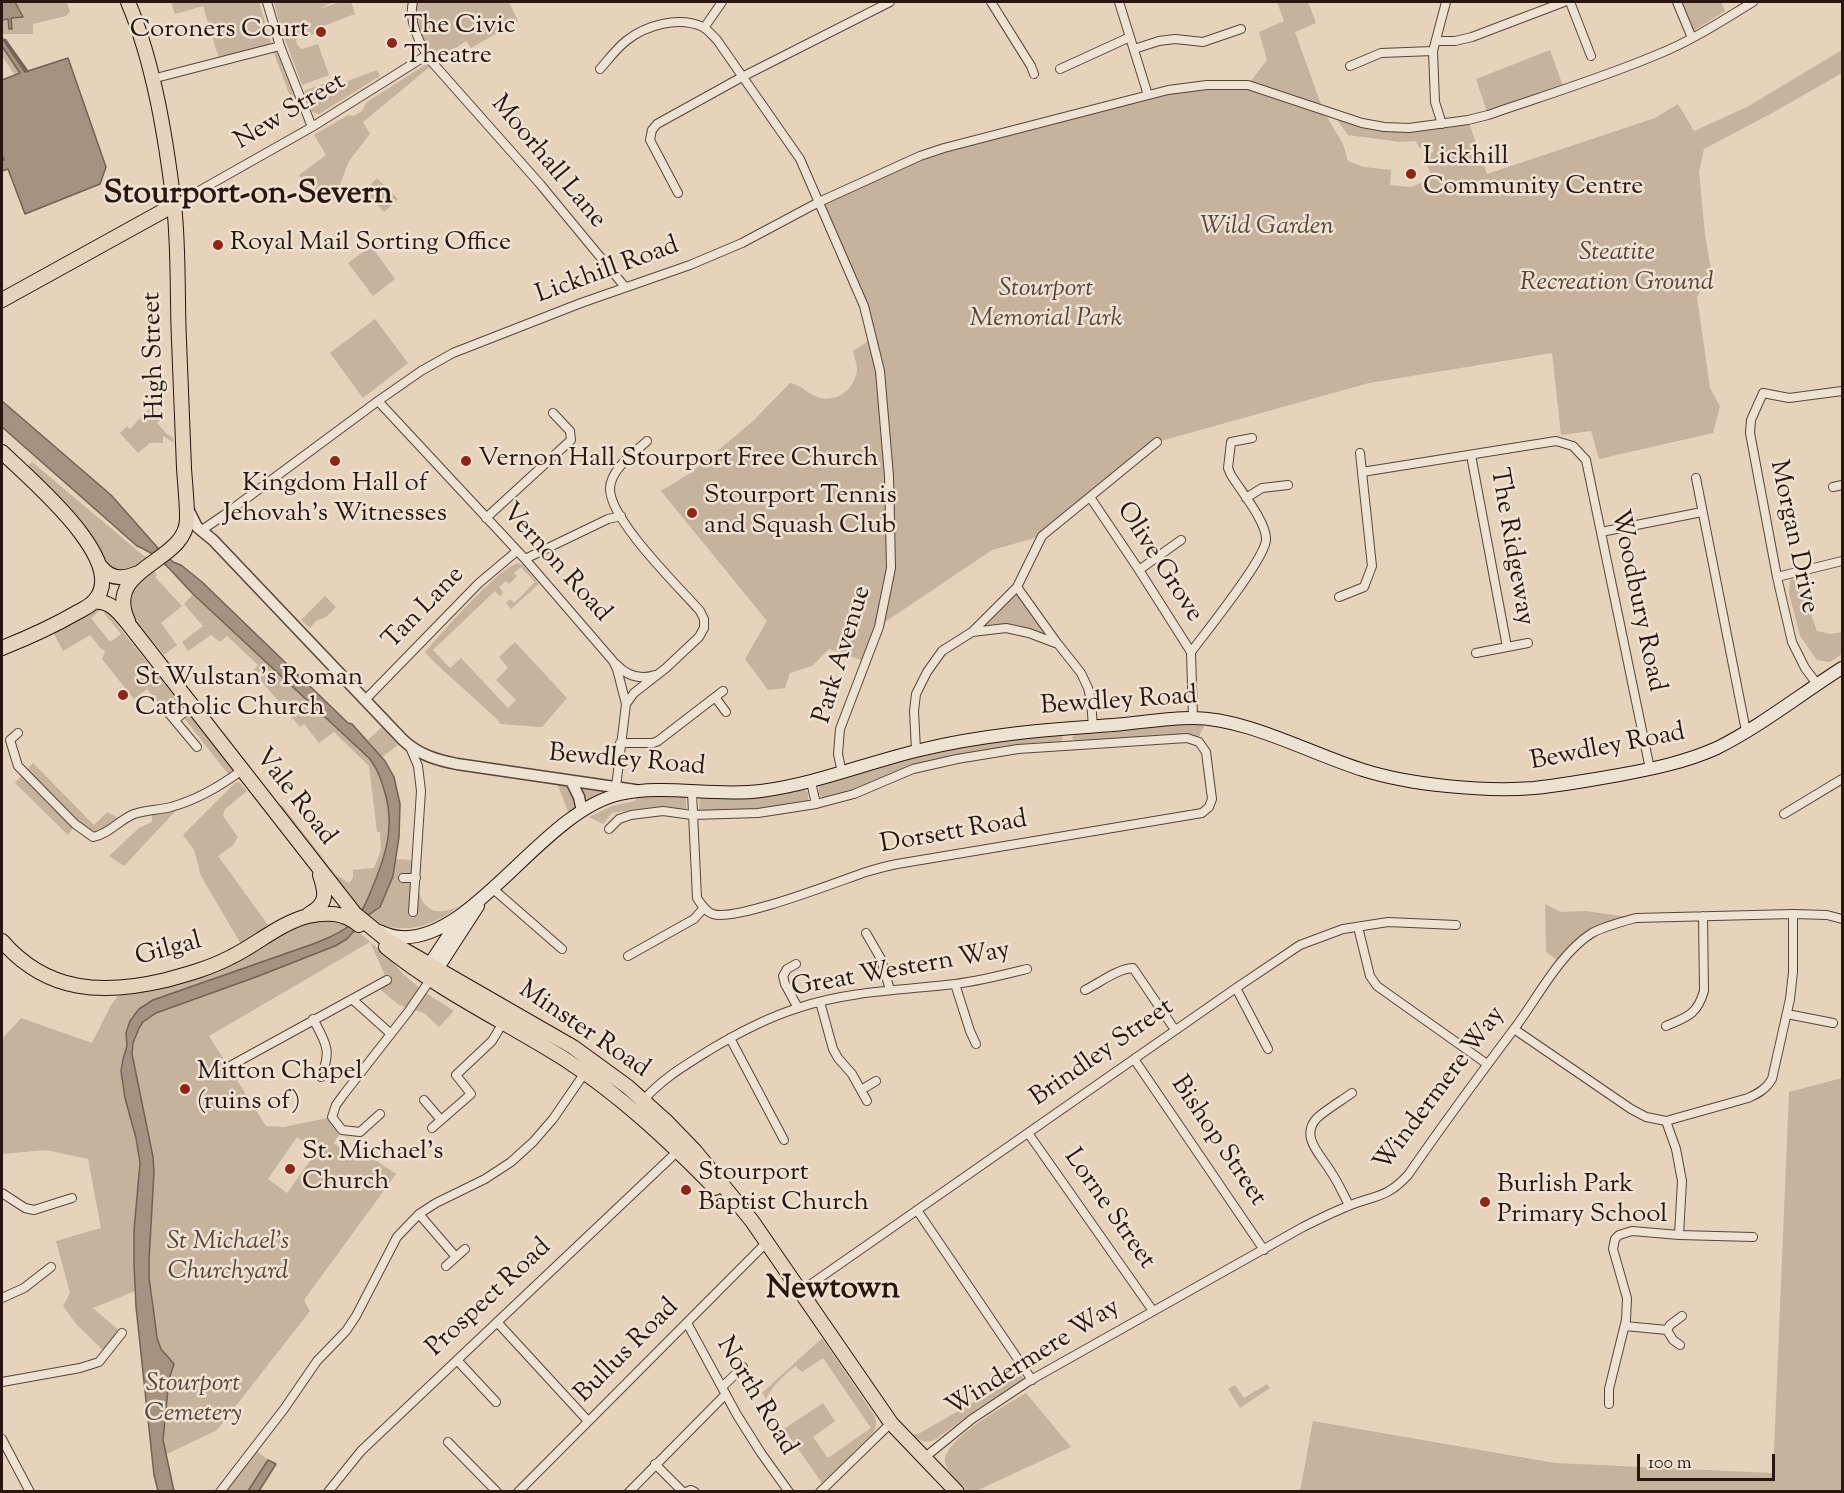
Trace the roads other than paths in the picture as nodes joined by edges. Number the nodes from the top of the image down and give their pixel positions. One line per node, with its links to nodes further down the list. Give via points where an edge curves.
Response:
1 (267, 2): 18 (street)
2 (413, 2): 21 (street, Moorhall Lane, via 415,26)
3 (722, 2): 13 (street)
4 (890, 2): 27 (street)
5 (991, 2): 26 (street)
6 (1119, 2): 15 (street)
7 (1446, 2): 17 (street)
8 (1564, 2): 17 (street, via 1472,37)
9 (1570, 2): 22 (street)
10 (1677, 2): 16 (street)
11 (1753, 2): 16 (street, Lickhill Road)
12 (129, 3): 28 (main road, High Street)
13 (704, 28): 24 (street, via 671,22 649,28 624,42); 27 (street, Park Avenue)
14 (1241, 29): 19 (street, via 1203,42 1159,40)
15 (1130, 37): 19 (street); 25 (street)
16 (1692, 38): 30 (street, Lickhill Road, via 1613,72 1488,114)
17 (1436, 42): 20 (street)
18 (280, 46): 28 (street); 31 (street)
19 (1134, 49): 29 (street)
20 (1433, 51): 23 (street, via 1381,53); 30 (street, via 1436,102)
21 (427, 55): 31 (street, New Street); 37 (street, Moorhall Lane)
22 (1591, 56)
23 (1350, 66)
24 (600, 69)
25 (1060, 69)
26 (1034, 74)
27 (742, 77): 32 (street, via 651,130 650,140); 33 (street, Park Avenue, via 800,159)
28 (152, 80): 34 (main road, High Street)
29 (1149, 95): 30 (street, Lickhill Road, via 1207,85 1248,85 1362,123 1409,128); 33 (street, Lickhill Road, via 944,148)
30 (1442, 124)
31 (312, 127): 34 (street, New Street)
32 (678, 193)
33 (819, 202): 37 (street, Lickhill Road, via 742,243); 106 (street, Park Avenue, via 864,306 873,338 880,371 889,476 891,568 879,627 840,729 838,754)
34 (174, 205): 35 (main road); 36 (main road, High Street)
35 (162, 213): 36 (main road, via 168,213); 38 (main road)
36 (175, 221): 56 (main road, High Street)
37 (625, 287): 40 (street, Lickhill Road, via 453,353)
38 (2, 300)
39 (1842, 391): 70 (street, Morgan Drive, via 1790,398 1763,393 1751,420)
40 (378, 401): 59 (street, Vernon Road); 60 (street, Lickhill Road)
41 (553, 413): 59 (street, via 570,430 571,440)
42 (1252, 438): 55 (street, via 1231,442 1228,468)
43 (647, 441): 58 (street, via 619,468 610,487)
44 (1157, 442): 54 (street, Olive Grove)
45 (1573, 446): 48 (street, The Ridgeway, via 1556,441); 61 (street, Woodbury Road, via 1586,460)
46 (2, 452): 67 (main road, via 65,513)
47 (1360, 453): 49 (street)
48 (1471, 455): 49 (street, The Ridgeway); 78 (street, The Ridgeway)
49 (1362, 472): 72 (street, via 1372,566 1364,587)
50 (1696, 478): 57 (street)
51 (1288, 485): 55 (street, via 1262,488)
52 (1842, 485): 53 (street)
53 (1833, 487)
54 (1090, 497): 68 (street, Olive Grove); 71 (street, Olive Grove, via 1042,536)
55 (1246, 498): 80 (street, Olive Grove, via 1261,521 1266,541 1262,554)
56 (187, 506): 60 (street, High Street); 63 (main road, High Street, via 187,528)
57 (1702, 512): 61 (street); 97 (street)
58 (621, 516): 65 (street); 84 (street, via 704,619 699,637)
59 (486, 518): 64 (street, Vernon Road)
60 (202, 530): 63 (street); 88 (street, High Street)
61 (1601, 532): 104 (street, Woodbury Road)
62 (1180, 540): 68 (street)
63 (171, 548): 69 (main road)
64 (517, 551): 65 (street, Vernon Road); 88 (street, Tan Lane, via 479,583)
65 (525, 559): 82 (street, Vernon Road)
66 (1842, 561): 70 (street)
67 (101, 567): 69 (main road, via 115,577 127,578); 73 (main road, via 102,589)
68 (1139, 570): 80 (street, Olive Grove)
69 (138, 573): 74 (main road, via 128,585 123,602)
70 (1777, 577): 85 (street, Morgan Drive, via 1792,642)
71 (1017, 587): 75 (street, Olive Grove); 77 (street)
72 (1339, 597)
73 (94, 603): 74 (main road, Vale Road, via 110,605); 79 (main road, via 48,629)
74 (130, 626): 90 (main road, Vale Road)
75 (972, 632): 77 (street, via 1006,628); 103 (street, via 942,651 916,694)
76 (1528, 643): 78 (street)
77 (1058, 644): 95 (street, via 1088,687)
78 (1507, 647): 81 (street)
79 (2, 648)
80 (1191, 652): 93 (street, Olive Grove)
81 (1476, 653)
82 (613, 661): 84 (street, via 621,670 641,678); 89 (street, Vernon Road)
83 (1842, 668): 85 (main road, Bewdley Road)
84 (658, 674): 89 (street, via 634,693)
85 (1817, 684): 97 (main road, Bewdley Road)
86 (723, 691): 87 (street)
87 (716, 698): 92 (street); 99 (street, via 658,741)
88 (365, 699): 101 (street, Bewdley Road)
89 (626, 705): 99 (street, Vernon Road)
90 (192, 706): 94 (street); 105 (main road, Vale Road)
91 (167, 711): 94 (street)
92 (726, 712)
93 (1193, 718): 95 (main road, Bewdley Road); 104 (main road, Bewdley Road, via 1245,727 1365,771 1422,783 1531,788)
94 (175, 720): 102 (street)
95 (1093, 727): 96 (main road, Bewdley Road)
96 (1069, 728): 100 (street); 103 (main road, Bewdley Road, via 972,738)
97 (1746, 731): 104 (main road, Bewdley Road, via 1697,756)
98 (18, 733): 105 (street, via 10,740 18,766 93,837 136,814 188,801)
99 (620, 743): 110 (street, Vernon Road)
100 (1070, 745): 113 (street, Bewdley Road, via 1187,738 1199,742 1206,752); 114 (street, Bewdley Road, via 957,759 914,769 854,794)
101 (410, 746): 108 (street, Bewdley Road, via 441,761); 121 (street, via 418,766 421,791)
102 (196, 747)
103 (916, 750): 106 (main road, Bewdley Road)
104 (1650, 769)
105 (242, 770): 119 (main road, Vale Road)
106 (842, 773): 109 (main road, Bewdley Road)
107 (1842, 778): 116 (street)
108 (571, 781): 110 (street, Bewdley Road); 115 (street)
109 (811, 782): 112 (main road, Bewdley Road, via 760,791); 114 (street)
110 (616, 787): 111 (street, Bewdley Road)
111 (638, 791): 112 (main road, Bewdley Road); 115 (main road, via 610,797)
112 (692, 792): 117 (street)
113 (1212, 799): 123 (street, Dorsett Road, via 1202,813 897,864 757,909 723,915)
114 (816, 804): 117 (street, Bewdley Road, via 758,813)
115 (582, 811): 122 (main road)
116 (1784, 814)
117 (692, 815): 118 (street, Bewdley Road, via 631,815 619,819); 123 (street, via 697,898)
118 (609, 829)
119 (316, 865): 128 (main road, via 324,901); 130 (main road, Vale Road)
120 (403, 878): 121 (street)
121 (416, 878): 125 (street)
122 (492, 888): 124 (main road); 136 (street); 141 (main road)
123 (704, 908): 137 (street, via 694,919)
124 (465, 911): 130 (main road, via 430,932 408,937 392,936); 141 (main road)
125 (413, 912)
126 (1793, 914): 127 (street, Windermere Way); 129 (street, Windermere Way, via 1827,915); 150 (street, via 1793,972)
127 (1703, 916): 154 (street, via 1701,1001 1689,1016); 155 (street, Windermere Way, via 1636,918 1592,934 1561,963)
128 (300, 919): 130 (main road, Gilgal, via 331,913); 138 (main road, Gilgal, via 208,968 135,986 85,987 58,980)
129 (1842, 920)
130 (360, 921): 141 (main road, Minster Road)
131 (1456, 925): 132 (street, Brindley Street, via 1388,922)
132 (1358, 927): 144 (street, Brindley Street, via 1300,945); 163 (street, via 1370,976 1377,986)
133 (866, 933): 145 (street, via 881,959)
134 (2, 940): 138 (main road, Gilgal)
135 (2, 949): 138 (main road)
136 (562, 949)
137 (628, 956)
138 (27, 964)
139 (796, 964): 149 (street, via 783,976)
140 (1026, 969): 143 (street, Great Western Way)
141 (429, 975): 151 (main road, Minster Road); 157 (street)
142 (387, 980): 147 (street)
143 (955, 984): 145 (street, Great Western Way); 159 (street)
144 (1236, 988): 156 (street, Brindley Street); 160 (street)
145 (890, 990): 148 (street, Great Western Way)
146 (1085, 990): 156 (street, via 1121,969 1133,968)
147 (352, 999): 152 (street); 157 (street)
148 (820, 1002): 149 (street, Great Western Way); 168 (street, via 833,1049)
149 (798, 1008): 158 (street, Great Western Way)
150 (1787, 1014): 153 (street); 176 (street, via 1767,1087 1748,1098)
151 (507, 1016): 162 (main road, Minster Road); 165 (main road, Minster Road); 175 (street, via 492,1041 456,1075 471,1094)
152 (313, 1019): 164 (street); 166 (street, via 327,1050)
153 (1833, 1023)
154 (1666, 1026)
155 (1514, 1029): 163 (street, Windermere Way); 176 (street, via 1631,1109)
156 (1175, 1030): 161 (street, Brindley Street)
157 (391, 1034): 174 (street, via 340,1100 332,1117 342,1130 360,1132)
158 (730, 1038): 171 (street, Great Western Way, via 663,1080); 179 (street)
159 (976, 1044)
160 (1268, 1049)
161 (1134, 1059): 178 (street, Brindley Street); 190 (street, Bishop Street)
162 (593, 1060): 165 (street); 171 (main road, Minster Road)
163 (1486, 1064): 183 (street, Windermere Way, via 1408,1175 1380,1196)
164 (231, 1066)
165 (585, 1073): 173 (main road, Minster Road); 185 (street, via 553,1119 511,1162)
166 (321, 1077)
167 (876, 1081): 168 (street)
168 (861, 1090): 172 (street)
169 (1352, 1093): 183 (street, via 1316,1119 1310,1137)
170 (424, 1100): 175 (street)
171 (643, 1100): 173 (street, Great Western Way); 180 (main road, Minster Road)
172 (867, 1101)
173 (634, 1111): 180 (main road, Minster Road)
174 (380, 1114)
175 (441, 1120): 177 (street)
176 (1666, 1121): 186 (street, via 1682,1181)
177 (432, 1128)
178 (1028, 1133): 184 (street, Brindley Street); 196 (street, Lorne Street)
179 (784, 1140)
180 (683, 1147): 188 (main road, Minster Road, via 738,1203); 198 (street, Prospect Road)
181 (2, 1193): 182 (street, via 34,1210)
182 (72, 1198)
183 (1349, 1205): 190 (street, Windermere Way)
184 (917, 1210): 194 (street, Brindley Street); 206 (street)
185 (419, 1214): 191 (street); 218 (street, via 397,1237 346,1331 317,1361)
186 (1679, 1235): 187 (street); 200 (street, via 1632,1231 1615,1239 1613,1249 1627,1298)
187 (1753, 1237)
188 (767, 1242): 194 (main road, Minster Road); 199 (street, Bullus Road)
189 (465, 1249): 191 (street)
190 (1264, 1250): 196 (street, Windermere Way)
191 (456, 1257): 192 (street)
192 (446, 1266)
193 (51, 1267): 195 (street, via 24,1288)
194 (801, 1291): 212 (main road, Minster Road)
195 (2, 1298)
196 (1153, 1311): 206 (street, Windermere Way)
197 (1682, 1316): 201 (street)
198 (497, 1322): 204 (street, Prospect Road); 211 (street)
199 (687, 1323): 208 (street, North Road); 211 (street, Bullus Road)
200 (1625, 1326): 201 (street); 210 (street, via 1609,1389)
201 (1667, 1330): 203 (street)
202 (123, 1333): 207 (street, via 99,1362)
203 (1680, 1345)
204 (457, 1360): 209 (street); 219 (street, Prospect Road, via 361,1451)
205 (743, 1367): 208 (street)
206 (1032, 1380): 215 (street, Windermere Way, via 972,1419)
207 (2, 1382)
208 (724, 1391): 216 (street); 225 (street, North Road)
209 (496, 1401)
210 (1609, 1404)
211 (588, 1421): 221 (street, Bullus Road)
212 (891, 1423): 215 (main road, Minster Road); 226 (street)
213 (2, 1439): 217 (street)
214 (448, 1442): 220 (street)
215 (924, 1458): 227 (main road, Minster Road)
216 (655, 1464): 222 (street); 223 (street)
217 (30, 1491)
218 (220, 1491)
219 (328, 1491)
220 (497, 1491)
221 (518, 1491)
222 (629, 1491)
223 (684, 1491): 224 (street)
224 (695, 1491)
225 (789, 1491)
226 (820, 1491)
227 (957, 1491)

